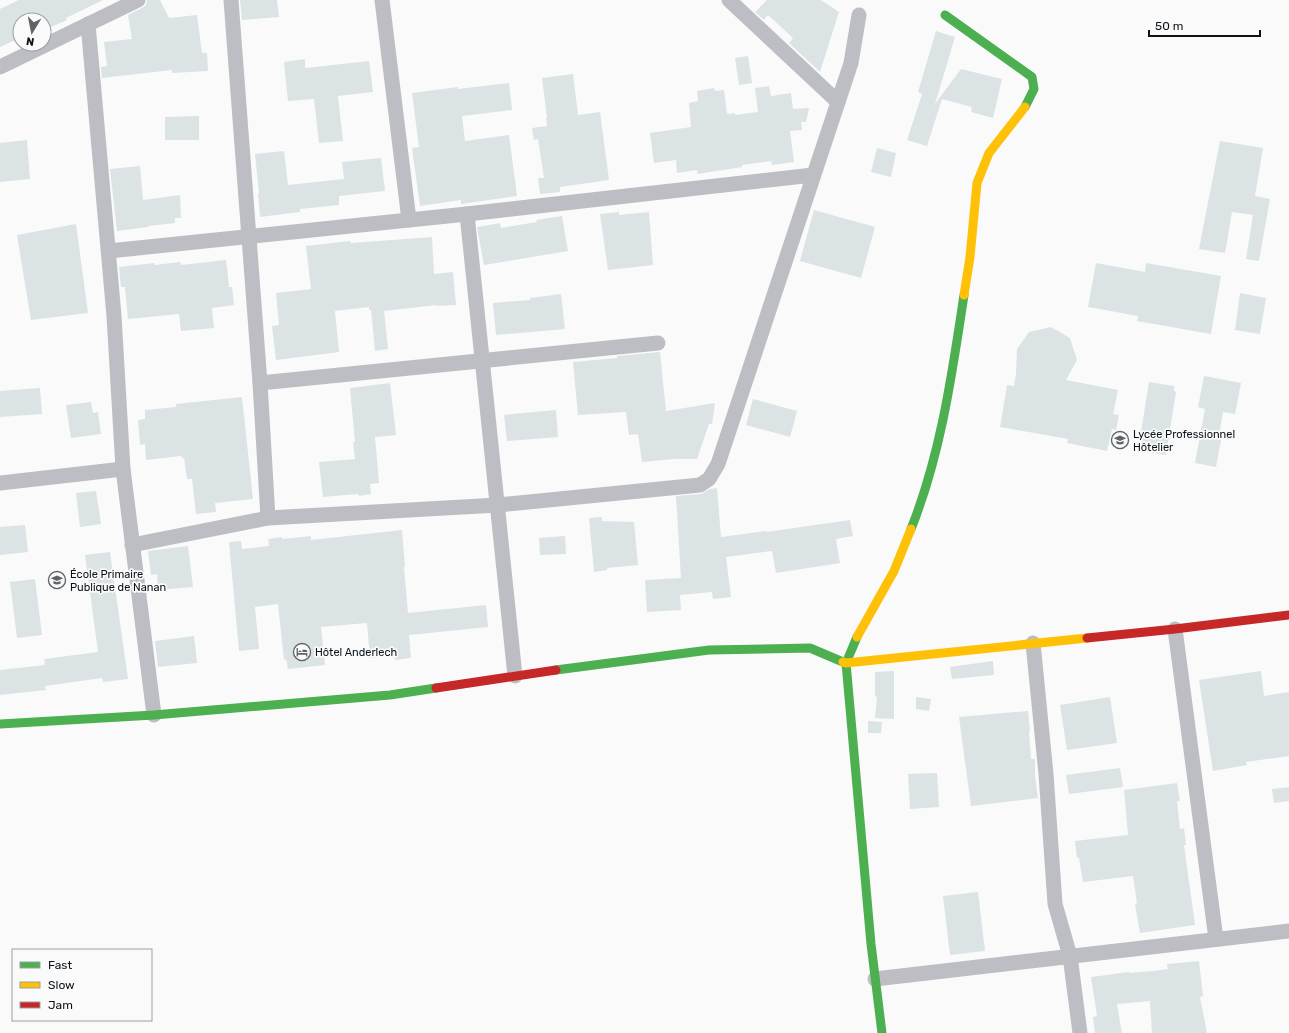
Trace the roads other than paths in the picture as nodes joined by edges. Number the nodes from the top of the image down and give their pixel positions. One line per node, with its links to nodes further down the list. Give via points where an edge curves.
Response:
1 (138, 0): 7 (street)
2 (231, 0): 13 (street)
3 (382, 0): 12 (street)
4 (729, 0): 9 (street)
5 (858, 15): 9 (street, via 851,63)
6 (945, 15): 26 (street, via 1032,77 1034,89 1023,110 989,153 977,183 960,324 938,444 918,511 894,571 858,635)
7 (88, 24): 8 (street); 14 (street)
8 (0, 67)
9 (838, 102): 10 (street)
10 (813, 175): 11 (street); 20 (street, via 718,464 709,479 700,485)
11 (467, 214): 12 (street); 16 (street)
12 (410, 220): 13 (street)
13 (248, 236): 14 (street); 17 (street)
14 (108, 251): 18 (street)
15 (658, 343): 16 (street)
16 (483, 361): 17 (street); 20 (street)
17 (260, 383): 21 (street)
18 (123, 469): 19 (street); 22 (street)
19 (0, 483)
20 (498, 505): 21 (street); 27 (street)
21 (268, 518): 22 (street)
22 (132, 545): 28 (street)
23 (1289, 615): 24 (street)
24 (1175, 629): 25 (street); 31 (street)
25 (1033, 643): 26 (street); 32 (street, via 1055,904)
26 (846, 664): 27 (street, via 810,648 709,650); 33 (street)
27 (515, 676): 28 (street, via 390,695)
28 (154, 715): 29 (street)
29 (0, 724)
30 (1289, 931): 31 (street)
31 (1216, 940): 32 (street)
32 (1070, 956): 33 (street); 35 (street)
33 (875, 979): 34 (street)
34 (882, 1033)
35 (1080, 1033)

